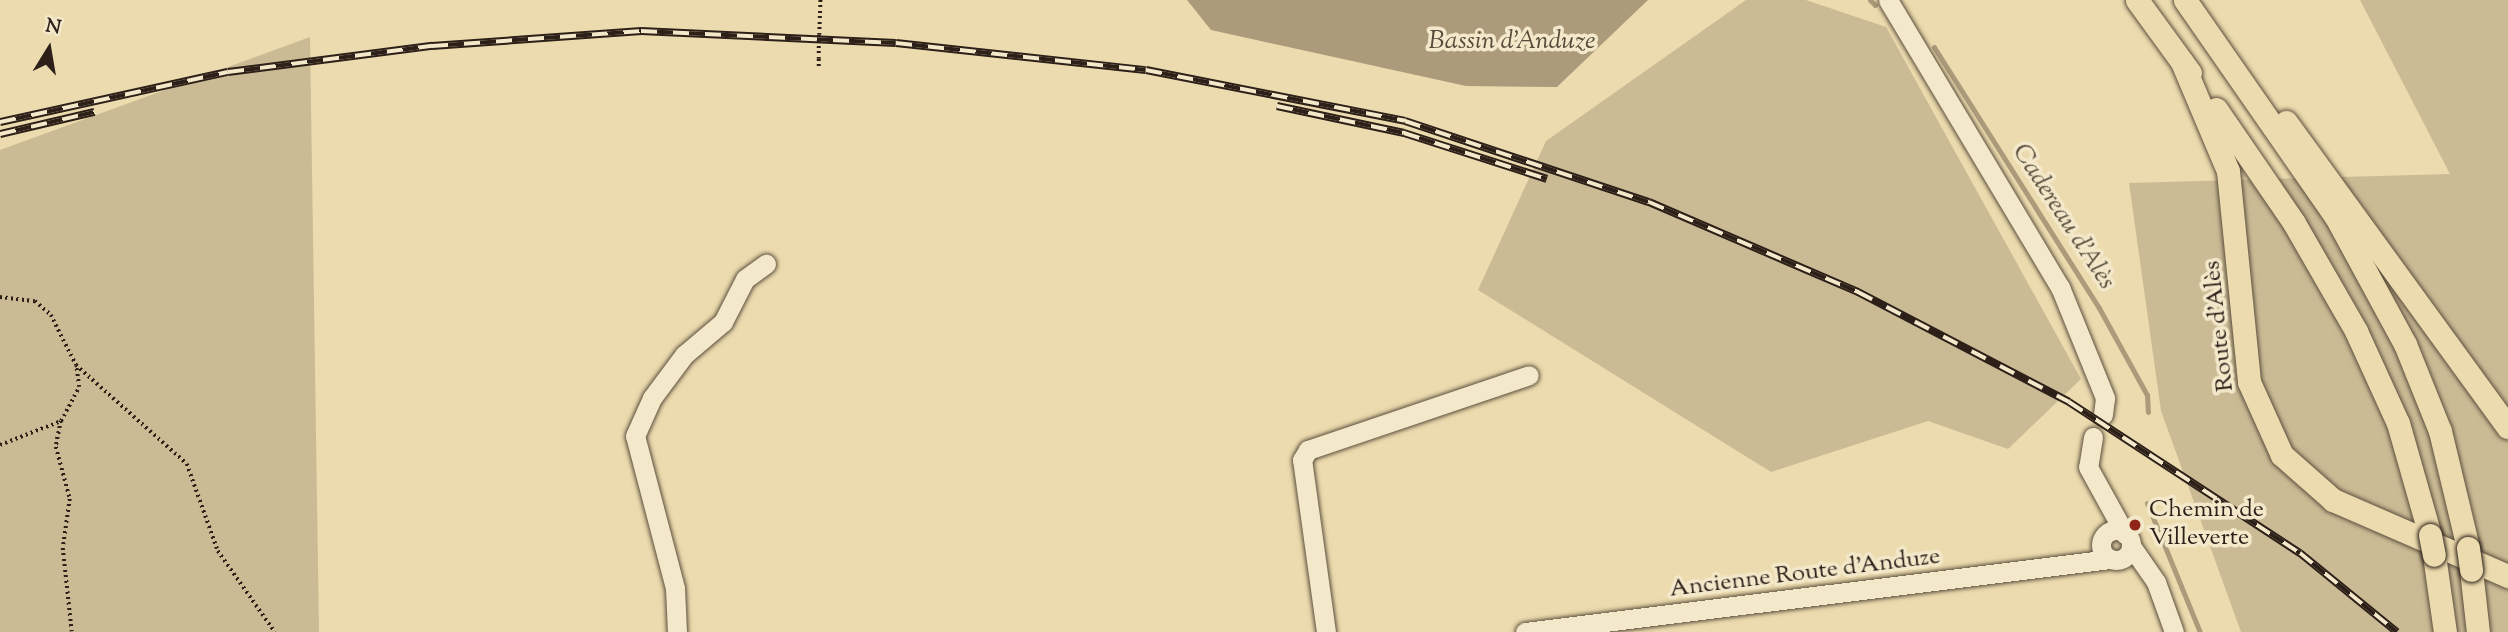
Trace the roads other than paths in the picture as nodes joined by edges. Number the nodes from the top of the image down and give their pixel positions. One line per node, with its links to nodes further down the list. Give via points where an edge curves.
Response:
1 (1888, 0): 7 (street, via 2060,287 2105,398)
2 (2137, 0): 4 (main road)
3 (2189, 6): 8 (main road, via 2320,163); 17 (main road, via 2336,217 2405,344 2440,431 2470,559)
4 (2182, 62): 11 (main road, Route d'Alès, via 2228,171 2249,382 2282,455 2333,500); 16 (main road, via 2263,173 2356,331 2398,423 2432,545)
5 (766, 264): 12 (street, via 745,279 723,322 684,355 652,398 635,436 675,587)
6 (1529, 375): 13 (street, via 1308,450 1302,460)
7 (2103, 415)
8 (2508, 427)
9 (2093, 437): 10 (street, via 2088,467)
10 (2116, 550): 14 (street, Ancienne Route d'Anduze); 15 (street, via 2156,582)
11 (2508, 576)
12 (677, 632)
13 (1326, 632)
14 (1525, 632)
15 (2174, 632)
16 (2445, 632)
17 (2478, 632)

